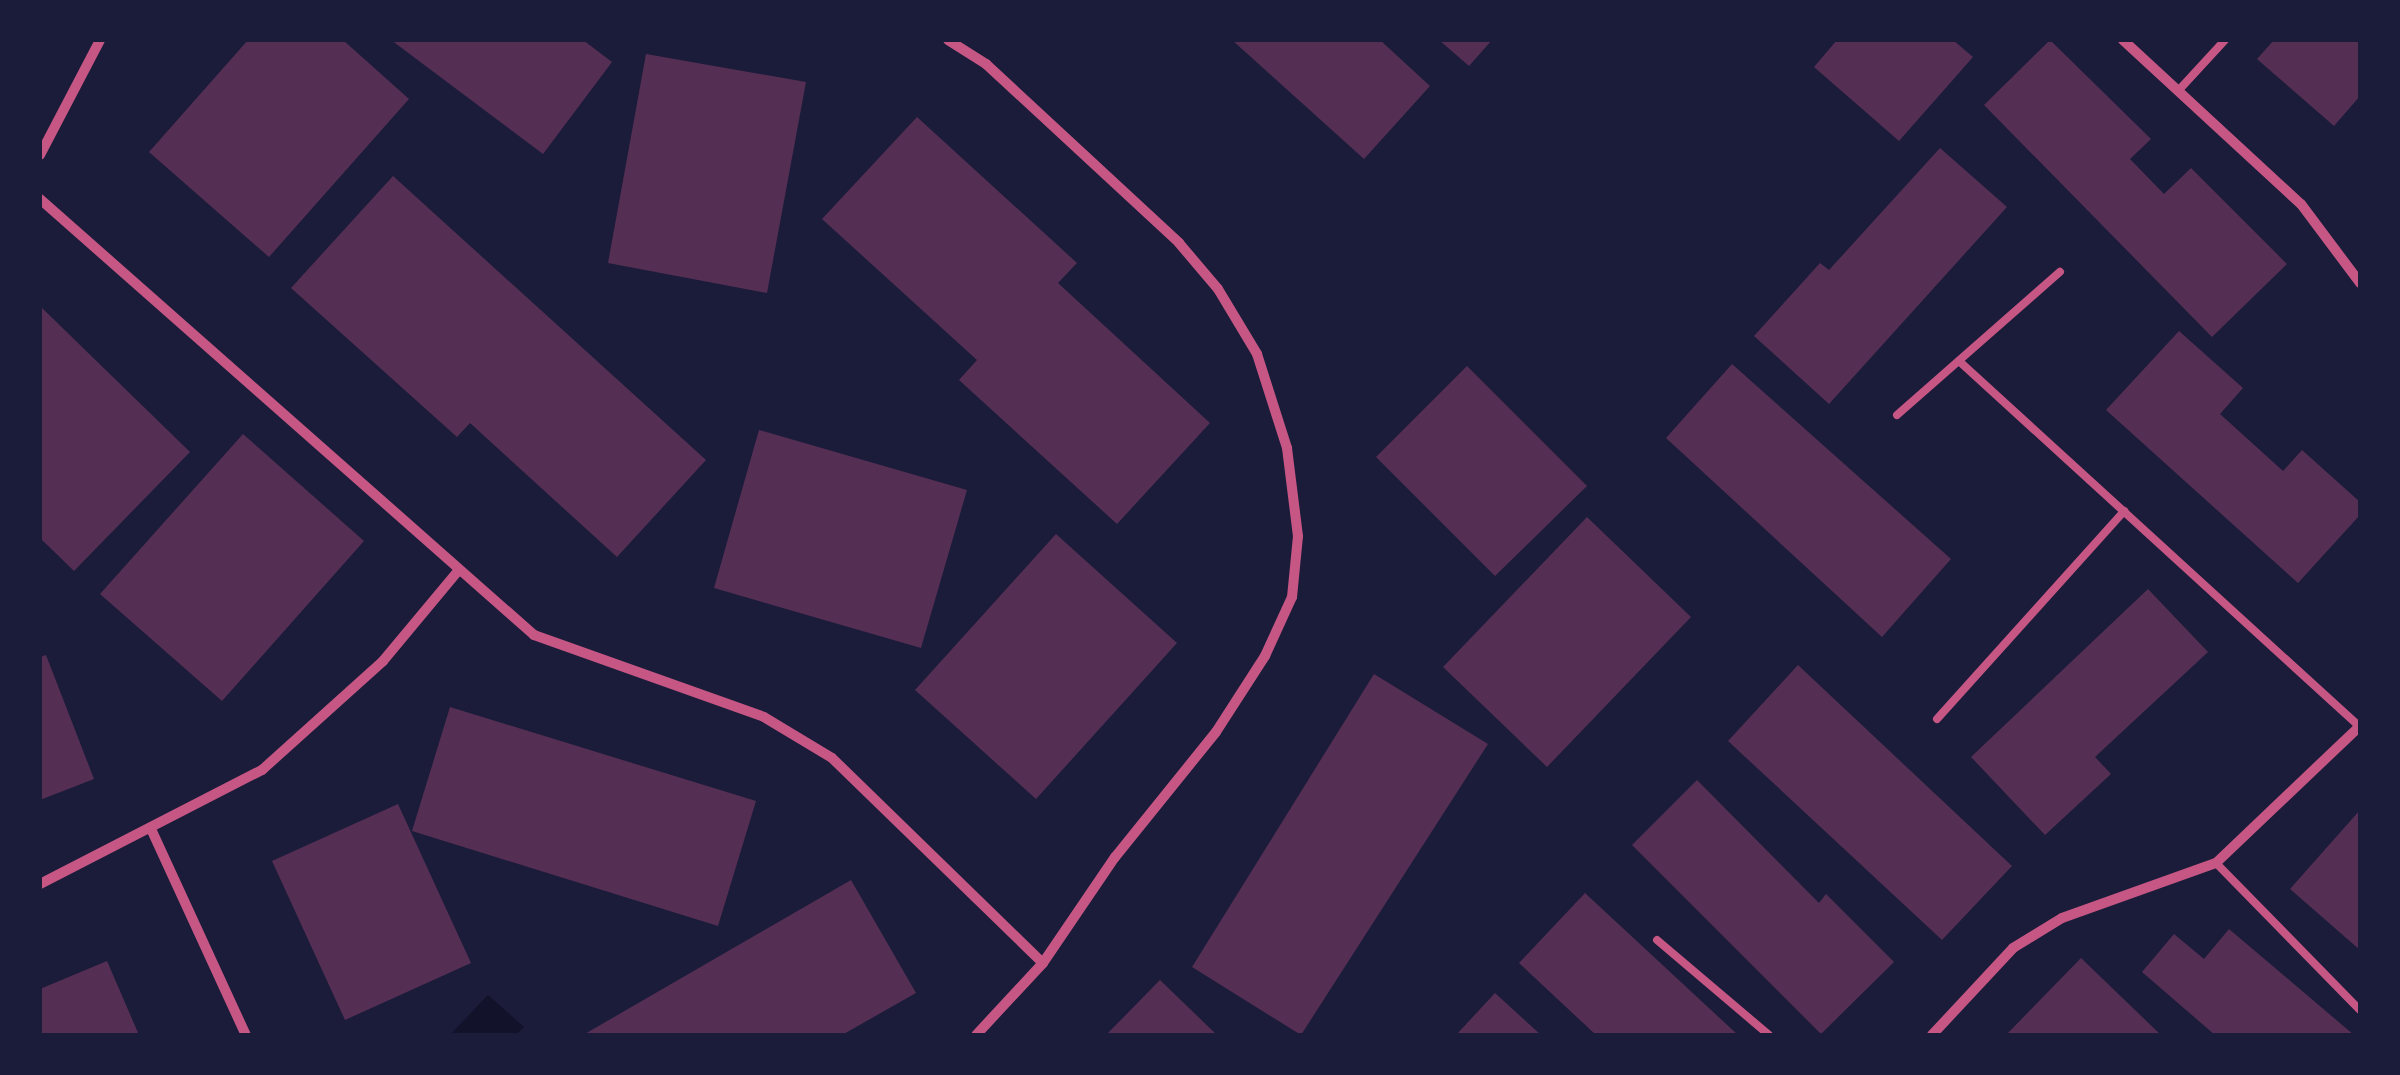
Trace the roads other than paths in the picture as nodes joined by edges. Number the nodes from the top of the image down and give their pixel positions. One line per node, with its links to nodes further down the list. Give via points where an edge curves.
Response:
1 (100, 40): 6 (street)
2 (948, 40): 20 (street, via 1014,89 1179,243 1218,289 1257,354 1287,448 1298,536 1292,597 1265,656 1216,732 1115,857)
3 (2123, 40): 5 (street)
4 (2224, 40): 5 (lane)
5 (2178, 90): 9 (street, via 2301,204)
6 (40, 155)
7 (40, 199): 13 (street)
8 (2060, 272): 10 (lane)
9 (2360, 282)
10 (1959, 361): 11 (lane); 12 (lane)
11 (1898, 415)
12 (2124, 510): 14 (lane); 15 (lane)
13 (458, 571): 16 (street, via 383,661 262,770); 20 (street, via 534,635 764,717 832,758)
14 (1936, 719)
15 (2360, 726): 17 (street)
16 (152, 831): 18 (street); 22 (street)
17 (2216, 863): 21 (lane); 25 (street, via 2062,918 2013,948)
18 (40, 884)
19 (1657, 940): 24 (lane)
20 (1042, 963): 23 (street)
21 (2360, 1010)
22 (246, 1035)
23 (976, 1035)
24 (1769, 1035)
25 (1932, 1035)

